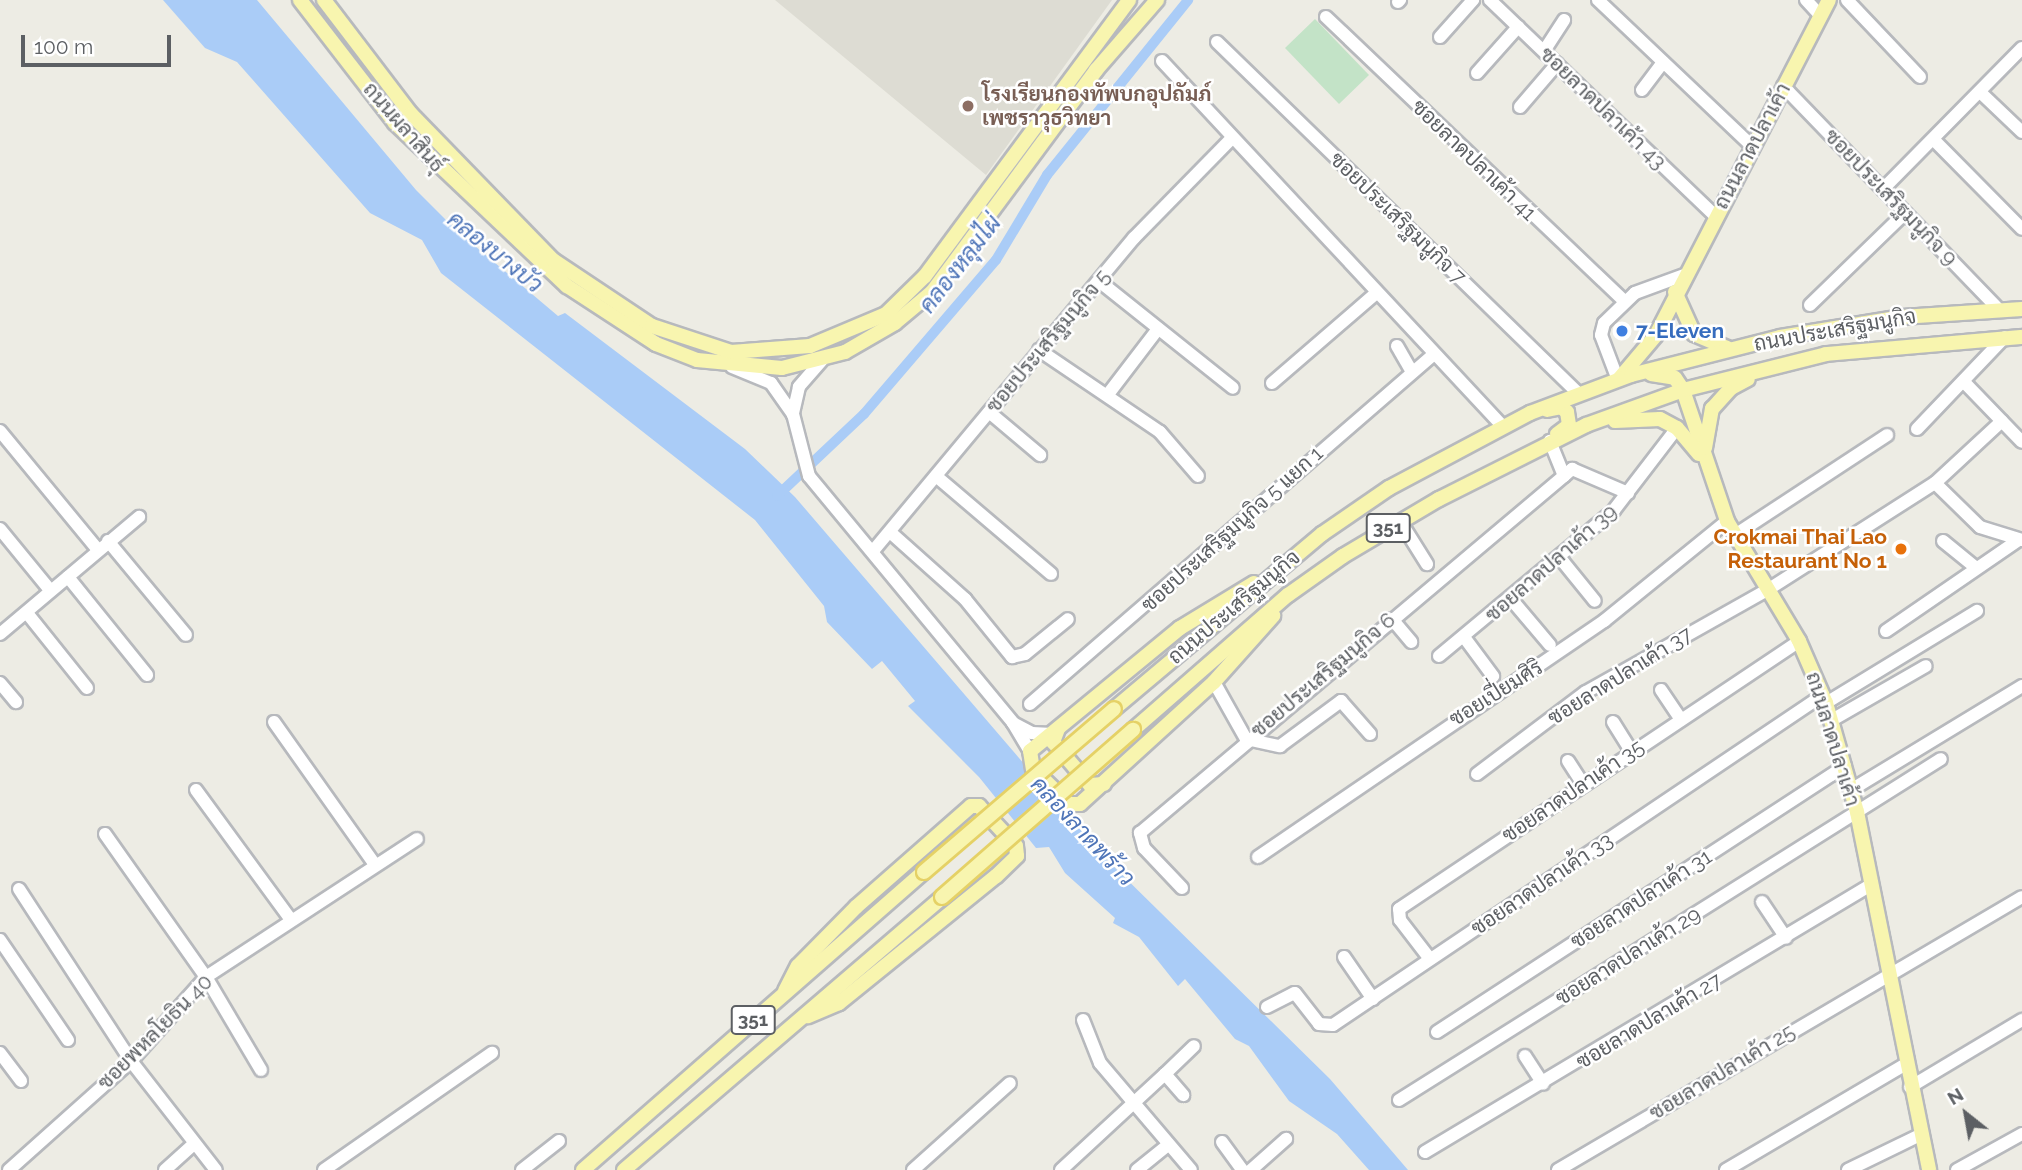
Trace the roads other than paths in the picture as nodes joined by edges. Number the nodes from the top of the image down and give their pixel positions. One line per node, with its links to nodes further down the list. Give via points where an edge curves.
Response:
1 (300, 0): 52 (main road, ถนนผลาสินธุ์, via 396,123 567,286 656,344)
2 (324, 0): 3 (main road, ถนนผลาสินธุ์, via 411,114 553,260 652,326 731,352 810,346 886,314 925,276)
3 (1129, 0)
4 (1157, 0): 51 (main road, ถนนผลาสินธุ์, via 1096,70 932,292 895,323)
5 (1473, 0): 15 (street)
6 (1490, 0): 14 (street, ซอยลาดปลาเค้า 43)
7 (1598, 0): 20 (street)
8 (1806, 0): 11 (street)
9 (1829, 0): 11 (main road, ถนนลาดปลาเค้า)
10 (1847, 0): 23 (street)
11 (1821, 16): 24 (main road, ถนนลาดปลาเค้า)
12 (1326, 17): 40 (street, ซอยลาดปลาเค้า 41)
13 (1564, 20): 18 (street)
14 (1518, 27): 18 (street, ซอยลาดปลาเค้า 43); 22 (street)
15 (1440, 37)
16 (1217, 41): 61 (street, ซอยประเสริฐมนูกิจ 7)
17 (2022, 48): 26 (street)
18 (1544, 51): 21 (street, ซอยลาดปลาเค้า 43)
19 (1162, 61): 29 (street)
20 (1663, 62): 25 (street); 31 (street)
21 (1558, 64): 27 (street); 34 (street, ซอยลาดปลาเค้า 43)
22 (1477, 74)
23 (1920, 77)
24 (1783, 86): 31 (main road, ถนนลาดปลาเค้า); 32 (street, ซอยประเสริฐมนูกิจ 9)
25 (1642, 90)
26 (1980, 92): 28 (street); 30 (street)
27 (1520, 107)
28 (2022, 132)
29 (1232, 138): 37 (street, ซอยประเสริฐมนูกิจ 5); 39 (street)
30 (1934, 140): 32 (street); 35 (street)
31 (1752, 146): 34 (main road, ถนนลาดปลาเค้า)
32 (1883, 189): 33 (street, ซอยประเสริฐมนูกิจ 9)
33 (1905, 213): 41 (street); 42 (street, ซอยประเสริฐมนูกิจ 9)
34 (1715, 216): 36 (main road, ถนนลาดปลาเค้า)
35 (2022, 229)
36 (1684, 275): 38 (main road, ถนนลาดปลาเค้า); 40 (street)
37 (1099, 281): 44 (street); 49 (street, ซอยประเสริฐมนูกิจ 5)
38 (1675, 292): 48 (main road, via 1694,334); 55 (main road, ถนนลาดปลาเค้า, via 1656,335)
39 (1375, 294): 50 (street); 57 (street)
40 (1624, 301): 55 (street, via 1601,329)
41 (1810, 305)
42 (1998, 309): 43 (main road, ถนนประเสริฐมนูกิจ / 351); 48 (main road, ถนนประเสริฐมนูกิจ / 351, via 1841,326)
43 (2022, 309)
44 (1158, 329): 58 (street); 60 (street)
45 (2005, 337): 46 (main road, ถนนประเสริฐมนูกิจ / 351); 53 (main road, ถนนประเสริฐมนูกิจ / 351, via 1884,345); 56 (street)
46 (2022, 337)
47 (1397, 345): 54 (street)
48 (1728, 349): 55 (main road, ถนนประเสริฐมนูกิจ / 351)
49 (1039, 350): 60 (street); 62 (street, ซอยประเสริฐมนูกิจ 5)
50 (1434, 354): 54 (street, ซอยประเสริฐมนูกิจ 5 แยก 1); 65 (street)
51 (823, 359): 52 (main road, ถนนผลาสินธุ์, via 782,368); 63 (street, via 799,387)
52 (732, 367): 63 (street, via 771,383)
53 (1772, 367): 59 (main road, ถนนประเสริฐมนูกิจ / 351); 75 (main road, via 1731,388 1712,409)
54 (1412, 372): 124 (street, ซอยประเสริฐมนูกิจ 5 แยก 1)
55 (1625, 378): 59 (main road, via 1666,374); 61 (main road, ถนนประเสริฐมนูกิจ / 351)
56 (1964, 382): 64 (street); 68 (street)
57 (1272, 383)
58 (1233, 388)
59 (1683, 390): 66 (main road, ถนนประเสริฐมนูกิจ / 351); 75 (main road, ถนนลาดปลาเค้า)
60 (1109, 393): 77 (street, via 1160,432)
61 (1578, 393): 65 (main road, ถนนประเสริฐมนูกิจ / 351)
62 (989, 412): 73 (street); 76 (street, ซอยประเสริฐมนูกิจ 5)
63 (793, 414): 90 (street, via 797,446 820,491)
64 (2002, 421): 72 (street); 79 (street, ซอยลาดปลาเค้า 37)
65 (1506, 425): 74 (main road, via 1557,407 1570,419 1565,429); 95 (main road, ถนนประเสริฐมนูกิจ / 351, via 1389,488)
66 (1586, 425): 67 (main road, via 1647,418); 71 (main road, ถนนประเสริฐมนูกิจ / 351)
67 (1677, 428): 75 (main road); 80 (street, ซอยลาดปลาเค้า 39)
68 (1917, 429)
69 (0, 431): 89 (street)
70 (1887, 435): 86 (street)
71 (1550, 441): 74 (main road, ถนนประเสริฐมนูกิจ / 351); 78 (street)
72 (2022, 442)
73 (1040, 455)
74 (1516, 458): 82 (main road, ถนนประเสริฐมนูกิจ / 351)
75 (1704, 460): 83 (main road, ถนนลาดปลาเค้า)
76 (936, 475): 85 (street, ซอยประเสริฐมนูกิจ 5); 94 (street)
77 (1198, 476)
78 (1564, 476): 80 (street, via 1572,468); 104 (street, ซอยประเสริฐมนูกิจ 6)
79 (1935, 483): 88 (street, via 1968,519); 97 (street, ซอยลาดปลาเค้า 37)
80 (1628, 493): 91 (street, ซอยลาดปลาเค้า 39)
81 (139, 517): 89 (street)
82 (1400, 521): 92 (street); 99 (main road, ถนนประเสริฐมนูกิจ / 351)
83 (1727, 521): 86 (main road, ถนนลาดปลาเค้า); 146 (street, ซอยเปี่ยมศิริ, via 1581,637)
84 (0, 529): 98 (street)
85 (890, 532): 90 (street, ซอยประเสริฐมนูกิจ 5); 105 (street, via 965,599 1012,657 1025,654)
86 (1735, 535): 97 (main road, ถนนลาดปลาเค้า)
87 (1943, 541): 93 (street)
88 (2020, 542): 93 (street)
89 (103, 545): 96 (street); 108 (street)
90 (873, 551): 129 (street)
91 (1560, 558): 100 (street, ซอยลาดปลาเค้า 39); 101 (street)
92 (1427, 564)
93 (1975, 567): 106 (street)
94 (1051, 574)
95 (1271, 575): 130 (main road, via 1180,628); 160 (main road, ถนนประเสริฐมนูกิจ / 351, bridge)
96 (68, 577): 98 (street); 115 (street)
97 (1769, 589): 111 (main road, ถนนลาดปลาเค้า); 138 (street, ซอยลาดปลาเค้า 37, via 1586,692)
98 (50, 590): 103 (street)
99 (1288, 595): 117 (main road); 163 (main road, ถนนประเสริฐมนูกิจ / 351, bridge)
100 (1511, 599): 109 (street, ซอยลาดปลาเค้า 39); 112 (street)
101 (1595, 601)
102 (1977, 611): 122 (street, ซอยลาดปลาเค้า 33)
103 (27, 613): 107 (street); 120 (street)
104 (1392, 619): 110 (street); 132 (street, ซอยประเสริฐมนูกิจ 6)
105 (1068, 620)
106 (1886, 631)
107 (0, 634)
108 (186, 635)
109 (1464, 637): 113 (street, ซอยลาดปลาเค้า 39); 116 (street)
110 (1411, 642)
111 (1799, 642): 122 (main road, ถนนลาดปลาเค้า); 125 (street, ซอยลาดปลาเค้า 35)
112 (1550, 645)
113 (1439, 656)
114 (1926, 666): 126 (street)
115 (146, 675)
116 (1493, 676)
117 (1214, 682): 132 (street); 139 (main road)
118 (0, 683): 123 (street)
119 (2022, 686): 142 (street)
120 (87, 688)
121 (1661, 690): 125 (street)
122 (1824, 699): 126 (main road, ถนนลาดปลาเค้า); 157 (street, ซอยลาดปลาเค้า 33)
123 (16, 702)
124 (1030, 704)
125 (1681, 720): 134 (street, ซอยลาดปลาเค้า 35)
126 (1832, 720): 137 (main road, ถนนลาดปลาเค้า)
127 (274, 722): 147 (street)
128 (1613, 722): 134 (street)
129 (1013, 723): 130 (street, via 1032,733); 133 (street)
130 (1055, 732): 133 (main road); 139 (main road, via 1053,743 1090,785)
131 (1370, 734): 132 (street, via 1340,701 1280,746)
132 (1246, 739): 149 (street, ซอยประเสริฐมนูกิจ 6, via 1140,832 1144,848)
133 (1030, 751): 139 (main road, via 1033,769 1069,804 1080,804)
134 (1632, 752): 140 (street, ซอยลาดปลาเค้า 35)
135 (1941, 759): 143 (street, ซอยลาดปลาเค้า 29)
136 (1568, 761): 140 (street)
137 (1845, 766): 142 (main road, ถนนลาดปลาเค้า); 166 (street, ซอยลาดปลาเค้า 31)
138 (1477, 774)
139 (1104, 785)
140 (1583, 785): 157 (street, ซอยลาดปลาเค้า 35, via 1399,909 1400,920)
141 (196, 790): 153 (street)
142 (1851, 790): 143 (main road, ถนนลาดปลาเค้า)
143 (1857, 812): 148 (main road, ถนนลาดปลาเค้า); 181 (street, ซอยลาดปลาเค้า 29)
144 (105, 834): 159 (street)
145 (417, 839): 147 (street, ซอยพหลโยธิน 40)
146 (1258, 857)
147 (374, 863): 153 (street, ซอยพหลโยธิน 40)
148 (1870, 886): 154 (street, ซอยลาดปลาเค้า 27); 158 (main road, ถนนลาดปลาเค้า)
149 (1182, 888)
150 (19, 889): 172 (street)
151 (2022, 897): 158 (street, ซอยลาดปลาเค้า 25)
152 (1762, 902): 154 (street)
153 (290, 920): 159 (street, ซอยพหลโยธิน 40)
154 (1786, 938): 178 (street, ซอยลาดปลาเค้า 27)
155 (0, 940): 167 (street)
156 (1344, 957): 161 (street)
157 (1430, 959): 161 (street, ซอยลาดปลาเค้า 33)
158 (1887, 974): 173 (main road, ถนนลาดปลาเค้า); 204 (street, ซอยลาดปลาเค้า 25)
159 (206, 977): 172 (street, ซอยพหลโยธิน 40); 174 (street)
160 (785, 991): 163 (main road, via 798,966 856,907 971,806 979,806 1016,846 1017,856 996,876 839,1003); 196 (main road, ถนนประเสริฐมนูกิจ / 351)
161 (1373, 999): 162 (street, ซอยลาดปลาเค้า 33, via 1325,1028 1294,993)
162 (1267, 1007)
163 (808, 1016): 197 (main road, ถนนประเสริฐมนูกิจ / 351)
164 (1083, 1020): 182 (street, via 1100,1063)
165 (2022, 1020): 179 (street)
166 (1437, 1032)
167 (68, 1040)
168 (1194, 1046): 175 (street)
169 (0, 1053): 176 (street)
170 (492, 1053): 194 (street)
171 (1525, 1056): 178 (street)
172 (131, 1060): 189 (street); 191 (street, ซอยพหลโยธิน 40)
173 (1906, 1063): 179 (main road, ถนนลาดปลาเค้า); 205 (street)
174 (261, 1070)
175 (1165, 1074): 180 (street); 182 (street)
176 (21, 1082)
177 (1010, 1083): 198 (street)
178 (1543, 1084): 190 (street, ซอยลาดปลาเค้า 27)
179 (1910, 1087): 183 (main road, ถนนลาดปลาเค้า)
180 (1183, 1095)
181 (1399, 1100)
182 (1131, 1106): 188 (street); 199 (street)
183 (1922, 1134): 206 (street); 207 (main road, ถนนลาดปลาเค้า)
184 (2022, 1134): 208 (street)
185 (1286, 1139): 203 (street)
186 (559, 1141): 195 (street)
187 (1222, 1142): 202 (street)
188 (1168, 1144): 200 (street); 201 (street)
189 (193, 1145): 192 (street); 193 (street)
190 (1425, 1152)
191 (9, 1170)
192 (165, 1170)
193 (216, 1170)
194 (324, 1170)
195 (522, 1170)
196 (583, 1170)
197 (624, 1170)
198 (914, 1170)
199 (1061, 1170)
200 (1137, 1170)
201 (1191, 1170)
202 (1242, 1170)
203 (1251, 1170)
204 (1558, 1170)
205 (1726, 1170)
206 (1848, 1170)
207 (1929, 1170)
208 (1957, 1170)

